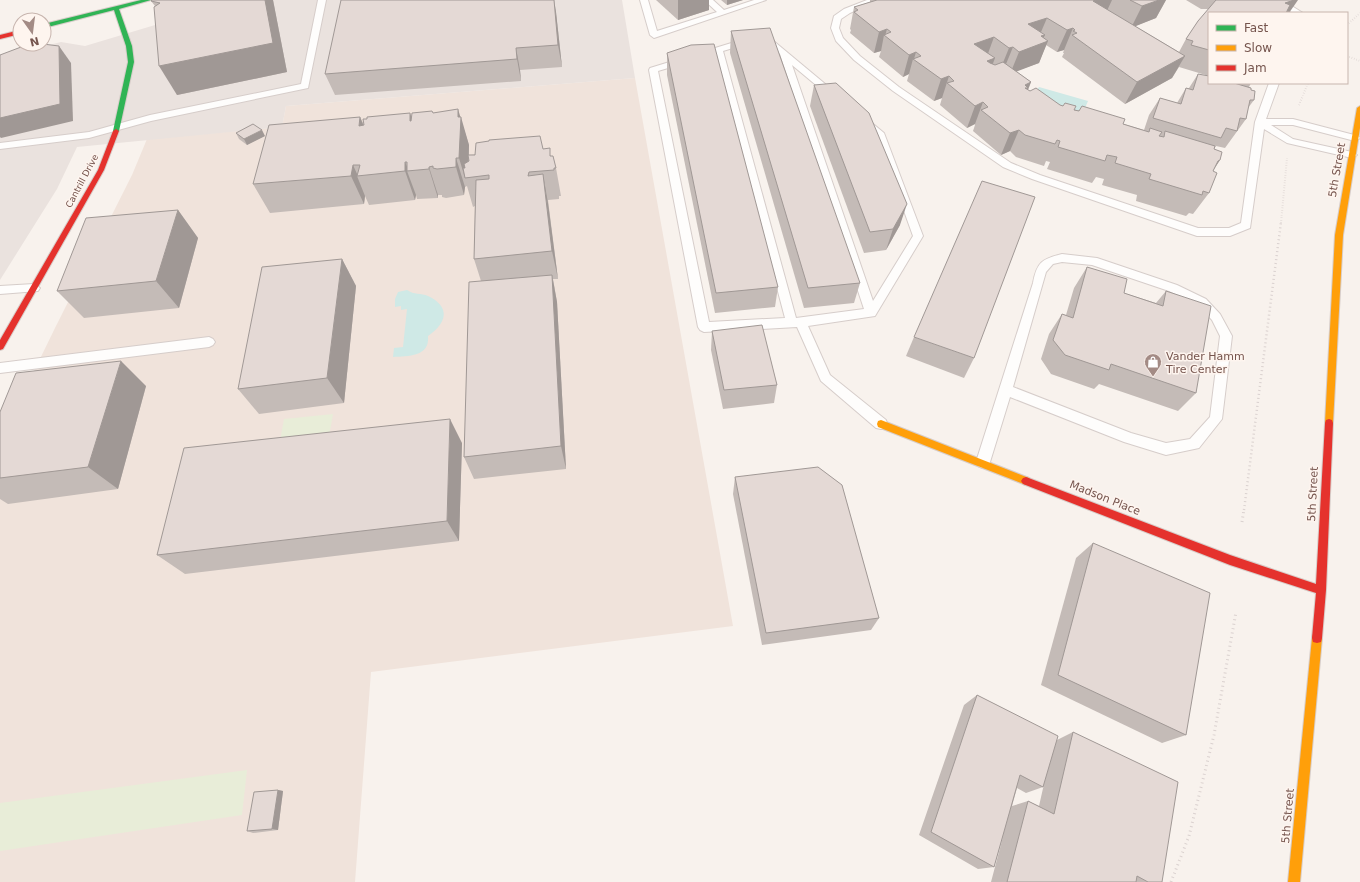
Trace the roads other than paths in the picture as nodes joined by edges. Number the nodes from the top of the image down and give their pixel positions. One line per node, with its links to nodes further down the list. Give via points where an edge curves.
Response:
1 (148, 0): 8 (street)
2 (322, 0): 19 (lane, via 305,86 150,118)
3 (644, 0): 10 (lane, via 654,35)
4 (708, 0): 10 (lane)
5 (762, 0): 10 (lane)
6 (874, 0): 18 (lane, via 847,10 837,18 835,28 839,39 857,58 896,89 1007,165 1197,232 1230,232 1246,225)
7 (1276, 0): 9 (lane)
8 (116, 9): 11 (street); 19 (street, Cantrill Drive, via 129,46 131,62)
9 (1297, 12)
10 (723, 13)
11 (52, 24)
12 (12, 34): 13 (street)
13 (0, 37)
14 (718, 50): 15 (lane, via 764,36); 26 (lane); 26 (lane, via 653,70 704,327)
15 (784, 53): 25 (lane); 25 (lane, via 881,135 918,236)
16 (1274, 84): 18 (lane)
17 (1360, 108): 20 (street, 5th Street)
18 (1260, 122): 20 (lane, via 1293,122); 22 (lane, via 1290,141)
19 (117, 128): 21 (lane, via 90,135); 23 (street, Cantrill Drive, via 101,170)
20 (1355, 138): 22 (street, 5th Street)
21 (0, 146)
22 (1352, 155): 33 (street, 5th Street, via 1339,235)
23 (34, 288): 24 (lane); 28 (street, Cantrill Drive)
24 (0, 290)
25 (871, 313): 26 (lane)
26 (797, 322): 31 (lane, via 825,378)
27 (209, 342): 29 (lane)
28 (0, 347)
29 (0, 368)
30 (1006, 390): 30 (lane, via 1041,272 1049,261 1062,258 1093,261 1173,288 1202,302 1216,317 1226,336 1216,419 1194,444 1166,449 1129,438); 32 (lane)
31 (881, 424): 32 (street, Madson Place)
32 (983, 462): 33 (street, Madson Place, via 1230,560)
33 (1321, 590): 34 (street, 5th Street)
34 (1294, 882)

